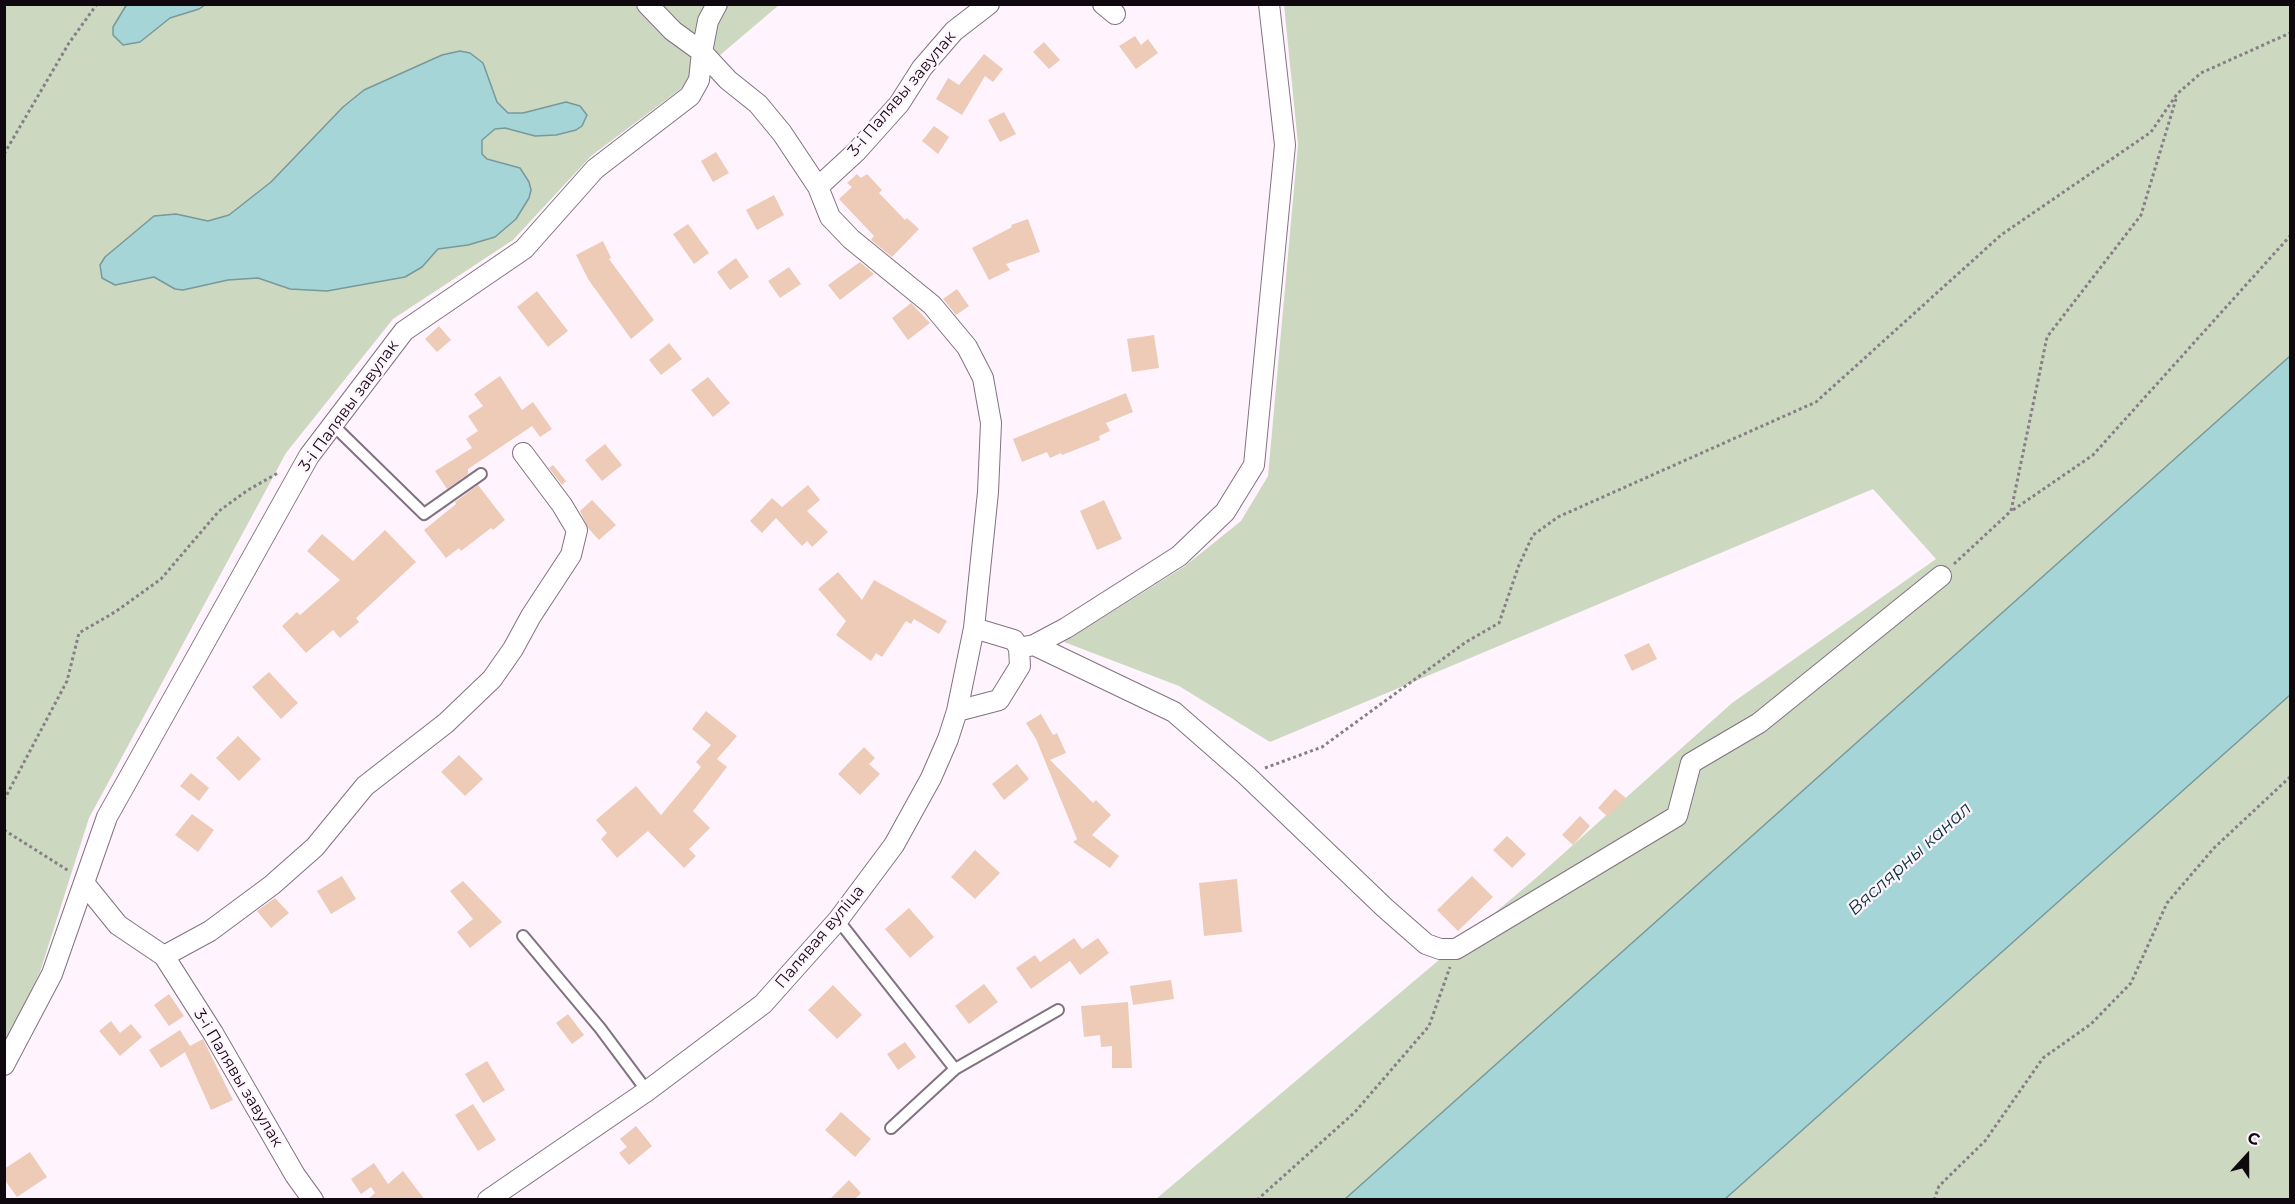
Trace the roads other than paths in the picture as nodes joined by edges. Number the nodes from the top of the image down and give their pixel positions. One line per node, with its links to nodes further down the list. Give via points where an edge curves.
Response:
1 (647, 4): 5 (street, via 673,32)
2 (717, 4): 5 (street, 3-і Палявы завулак, via 708,21)
3 (989, 4): 6 (street, 3-і Палявы завулак, via 954,31 922,68 899,104)
4 (1269, 4): 12 (street, via 1285,145 1254,465 1224,512 1179,556 1066,628)
5 (702, 52): 6 (street, via 758,104); 7 (street, 3-і Палявы завулак, via 699,80 690,96 595,169 524,249 404,331)
6 (818, 187): 11 (street, Палявая вуліца, via 830,217 850,239 932,305 967,347 983,378 991,423)
7 (333, 425): 9 (lane, via 424,514); 14 (street, 3-і Палявы завулак, via 309,456 106,817)
8 (523, 453): 17 (street, via 577,530 571,555 492,679 446,723 365,786 315,847 272,885 210,931)
9 (481, 474)
10 (1941, 576): 12 (street, via 1759,723 1691,763 1677,816 1456,949 1426,944 1174,712)
11 (974, 628): 12 (street); 13 (street, Палявая вуліца)
12 (1026, 646): 13 (street, via 1020,666 999,700)
13 (957, 711): 15 (street, Палявая вуліца, via 931,778 894,845)
14 (84, 884): 17 (street, 3-і Палявы завулак, via 118,925); 19 (street, 3-і Палявы завулак, via 52,974)
15 (838, 920): 20 (lane); 21 (street, Палявая вуліца, via 763,1004)
16 (523, 936): 21 (lane)
17 (164, 956): 23 (street, 3-і Палявы завулак)
18 (1058, 1010): 20 (lane)
19 (4, 1065)
20 (955, 1069): 22 (lane)
21 (647, 1091): 24 (street, Палявая вуліца)
22 (891, 1128)
23 (313, 1200)
24 (488, 1200)

